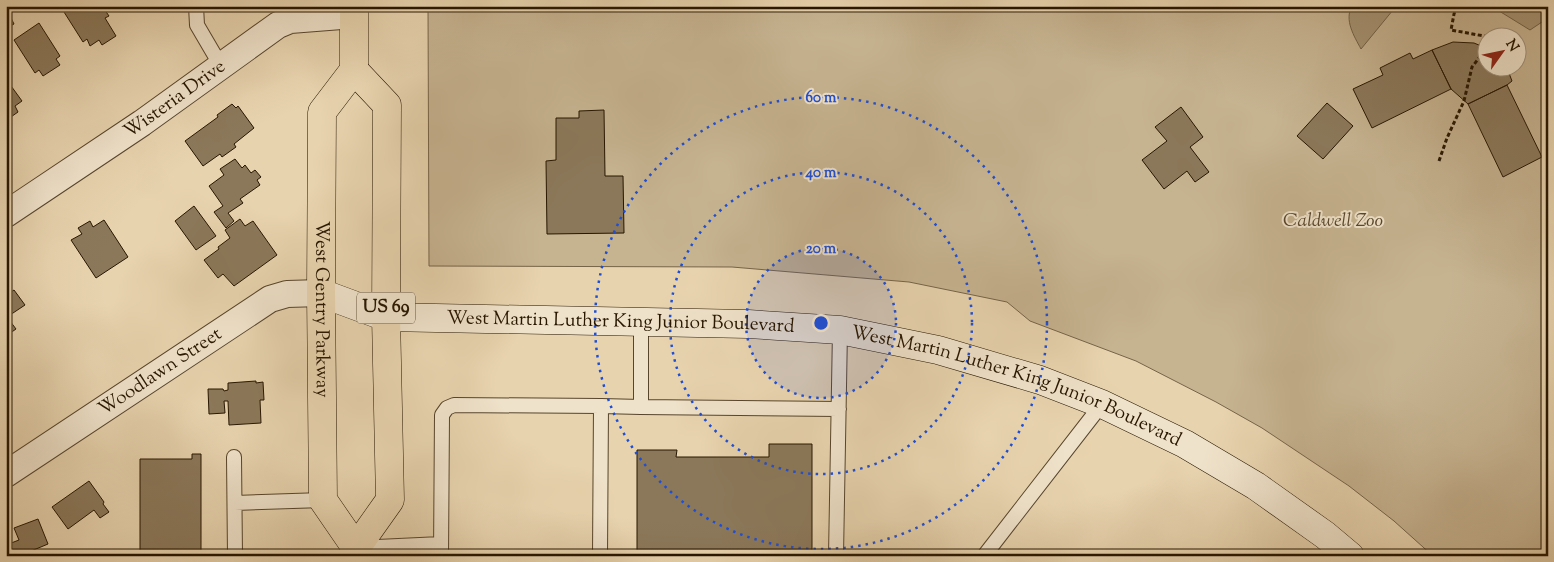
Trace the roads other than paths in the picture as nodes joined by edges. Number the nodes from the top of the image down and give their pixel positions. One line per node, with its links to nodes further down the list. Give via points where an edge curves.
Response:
1 (196, 6): 3 (lane, via 197,25)
2 (354, 11): 3 (street, Wisteria Drive, via 290,20); 4 (main road)
3 (221, 66): 5 (street, Wisteria Drive)
4 (354, 70): 6 (main road, West Gentry Parkway, via 322,112); 7 (main road, US 69, via 387,105)
5 (6, 214)
6 (321, 294): 7 (main road, West Martin Luther King Junior Boulevard); 15 (street, Woodlawn Street, via 287,294 270,299); 16 (main road, West Gentry Parkway)
7 (386, 317): 8 (main road, West Martin Luther King Junior Boulevard); 19 (main road, US 69, via 390,500)
8 (641, 322): 9 (main road, West Martin Luther King Junior Boulevard); 12 (lane)
9 (840, 330): 10 (main road, West Martin Luther King Junior Boulevard, via 938,350 1040,380); 13 (lane)
10 (1102, 404): 23 (lane); 24 (main road, West Martin Luther King Junior Boulevard, via 1185,444 1256,486)
11 (601, 406): 12 (lane); 18 (lane, via 454,405 447,408 442,415); 21 (lane)
12 (641, 407): 13 (lane)
13 (839, 409): 22 (lane)
14 (234, 457): 17 (lane)
15 (6, 474)
16 (323, 500): 17 (lane); 19 (main road)
17 (234, 503): 20 (lane)
18 (441, 550): 19 (lane)
19 (356, 552)
20 (235, 556)
21 (600, 556)
22 (836, 556)
23 (984, 556)
24 (1350, 556)

